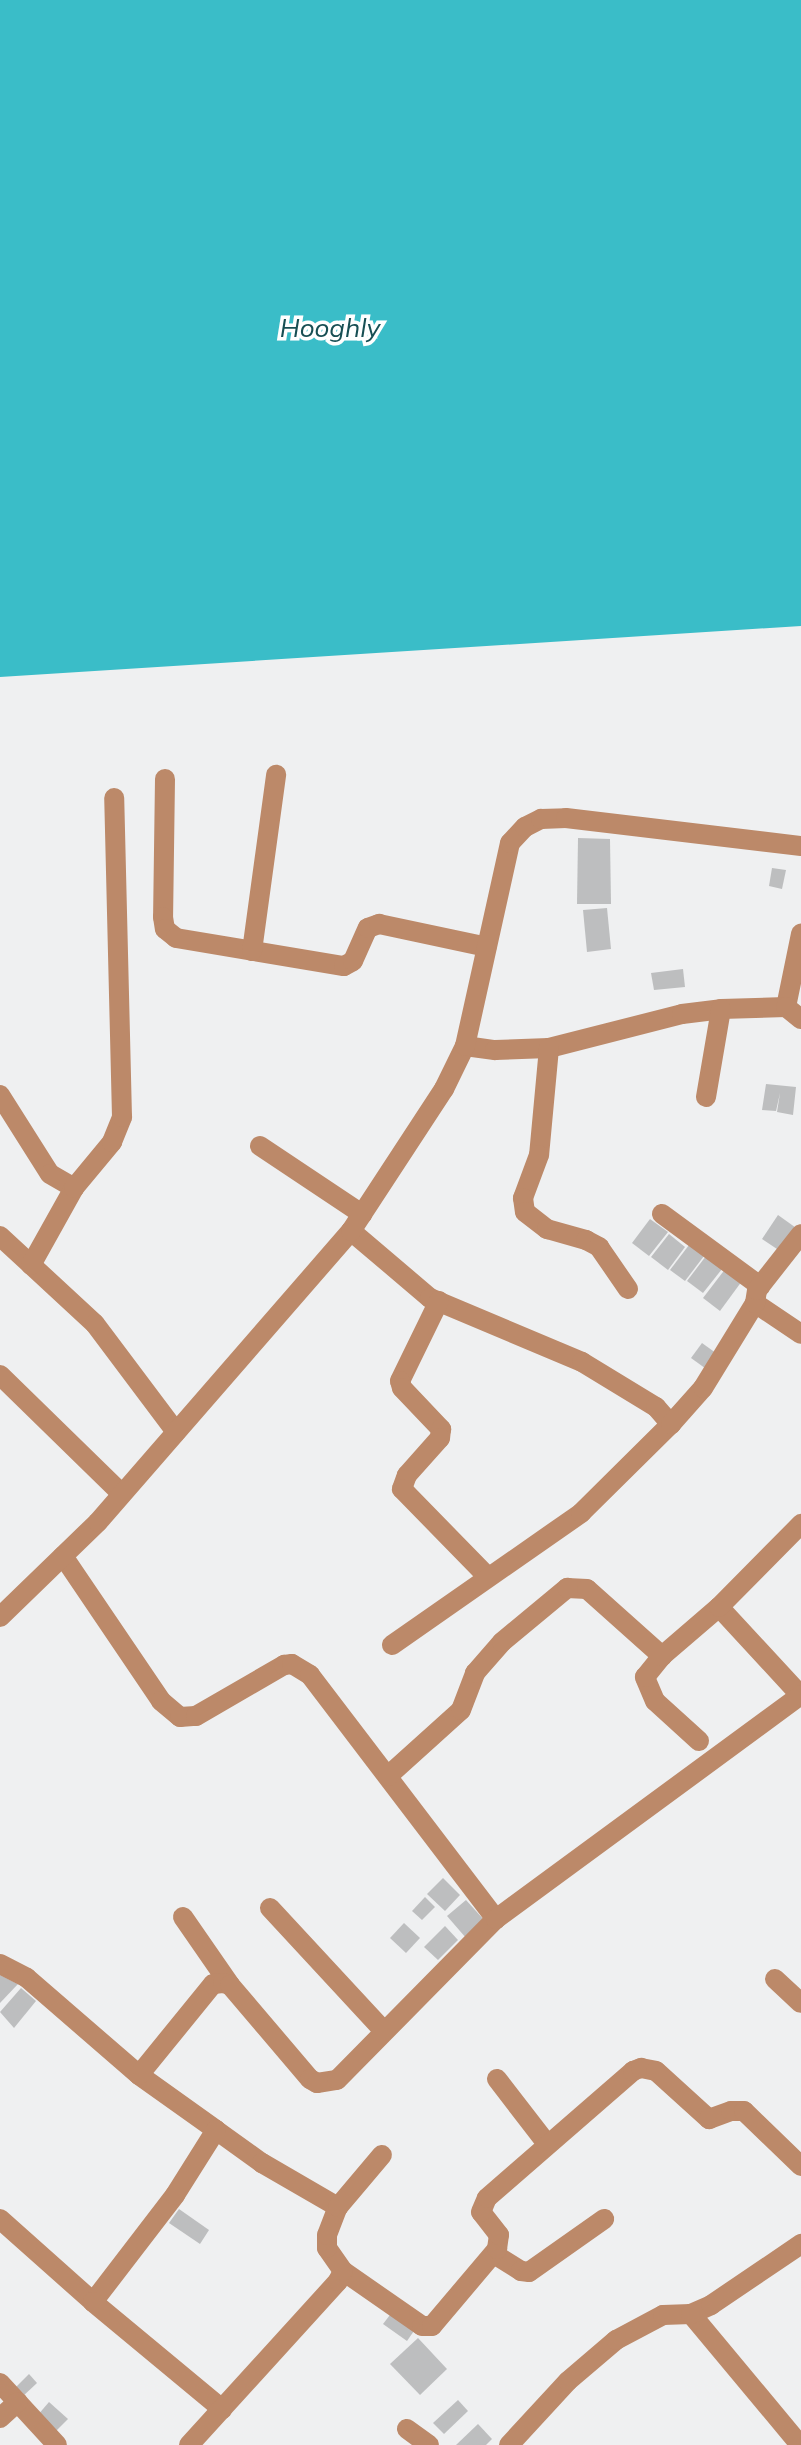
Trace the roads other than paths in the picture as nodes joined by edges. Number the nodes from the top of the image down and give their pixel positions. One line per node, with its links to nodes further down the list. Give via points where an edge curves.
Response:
1 (276, 775): 7 (street)
2 (165, 779): 7 (street, via 165,929 176,938)
3 (114, 798): 15 (street, via 122,1117 112,1142)
4 (801, 846): 6 (street, via 541,819 510,843)
5 (801, 934): 9 (street)
6 (487, 947): 7 (street, via 379,924 368,928 357,954 344,966); 10 (street)
7 (252, 951)
8 (721, 1009): 9 (street); 11 (street); 13 (street)
9 (794, 1013)
10 (465, 1046): 11 (street); 17 (street, via 444,1089)
11 (549, 1048): 21 (street, via 539,1155 523,1198 525,1212 547,1229 599,1247)
12 (0, 1095): 15 (street, via 50,1174)
13 (706, 1097)
14 (260, 1146): 17 (street)
15 (74, 1188): 20 (street)
16 (662, 1214): 22 (street)
17 (356, 1222): 23 (street, via 430,1298); 27 (street)
18 (801, 1234): 22 (street)
19 (0, 1236): 20 (street)
20 (31, 1265): 27 (street, via 95,1324)
21 (628, 1289)
22 (758, 1294): 24 (street); 26 (street, via 703,1388)
23 (439, 1301): 26 (street, via 582,1362 656,1407); 31 (street, via 400,1381 441,1433 402,1489)
24 (801, 1334)
25 (0, 1375): 28 (street)
26 (671, 1424): 31 (street, via 581,1513)
27 (176, 1432): 28 (street)
28 (122, 1494): 30 (street)
29 (800, 1528): 32 (street)
30 (63, 1556): 33 (street); 38 (street, via 170,1711 180,1717 196,1716 276,1668 292,1664 310,1675)
31 (487, 1576): 34 (street)
32 (719, 1607): 35 (street); 36 (street)
33 (0, 1617)
34 (392, 1645)
35 (662, 1656): 37 (street, via 645,1677 648,1690); 38 (street, via 587,1589 567,1588 502,1642 475,1673 461,1710)
36 (801, 1696): 41 (street)
37 (699, 1741)
38 (388, 1776): 41 (street)
39 (270, 1908): 46 (street)
40 (183, 1917): 44 (street)
41 (496, 1919): 46 (street)
42 (0, 1964): 47 (street, via 27,1978)
43 (775, 1979): 45 (street)
44 (230, 1985): 46 (street, via 317,2083 337,2080); 47 (street, via 213,1984)
45 (801, 2003)
46 (383, 2030)
47 (139, 2075): 49 (street)
48 (497, 2079): 50 (street)
49 (216, 2130): 53 (street); 59 (street, via 175,2195)
50 (547, 2144): 52 (street, via 633,2071 648,2067 709,2119 744,2111); 57 (street, via 482,2207 499,2235)
51 (382, 2155): 53 (street)
52 (801, 2166)
53 (338, 2207): 58 (street, via 326,2242)
54 (0, 2219): 59 (street)
55 (604, 2219): 57 (street, via 529,2272)
56 (801, 2244): 60 (street)
57 (494, 2254): 58 (street, via 426,2327)
58 (343, 2271): 63 (street)
59 (93, 2302): 63 (street)
60 (691, 2314): 66 (street); 70 (street, via 663,2315 616,2340 568,2381)
61 (0, 2383): 62 (street)
62 (18, 2402): 64 (street); 67 (street)
63 (222, 2409): 68 (street)
64 (0, 2418)
65 (407, 2429): 69 (street)
66 (799, 2438)
67 (57, 2445)
68 (189, 2445)
69 (429, 2445)
70 (509, 2445)

